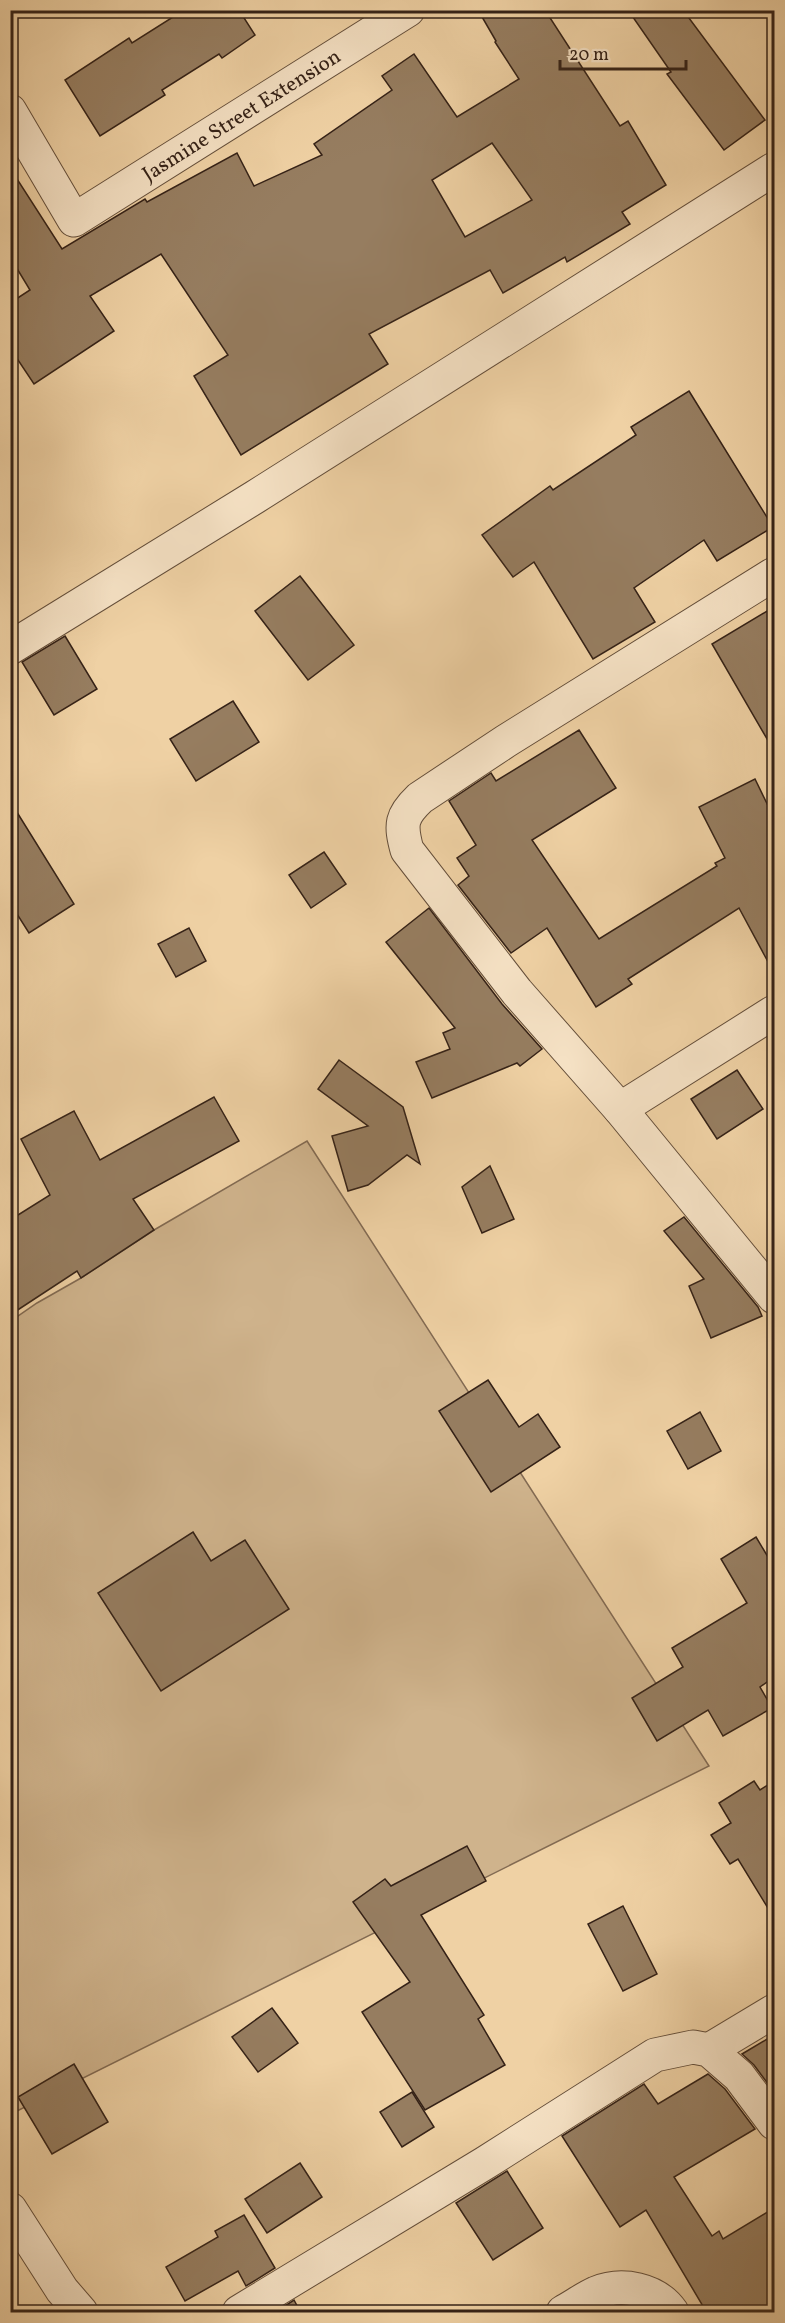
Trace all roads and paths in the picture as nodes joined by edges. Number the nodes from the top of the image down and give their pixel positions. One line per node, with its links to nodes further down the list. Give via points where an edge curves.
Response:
1 (408, 10): 2 (street, Jasmine Street Extension, via 74,220)
2 (10, 111)
3 (774, 168): 5 (street)
4 (774, 574): 7 (street, via 506,741 420,798 403,819 407,849 517,992)
5 (10, 648)
6 (774, 1012): 7 (street)
7 (620, 1109): 8 (street)
8 (774, 1297)
9 (774, 2011): 10 (street)
10 (709, 2050): 11 (street, via 739,2076); 14 (street, via 693,2047 656,2055)
11 (774, 2123)
12 (10, 2209): 13 (street)
13 (81, 2313)
14 (239, 2313)
15 (563, 2313): 16 (street, via 597,2292 624,2288 647,2291)
16 (672, 2313)

